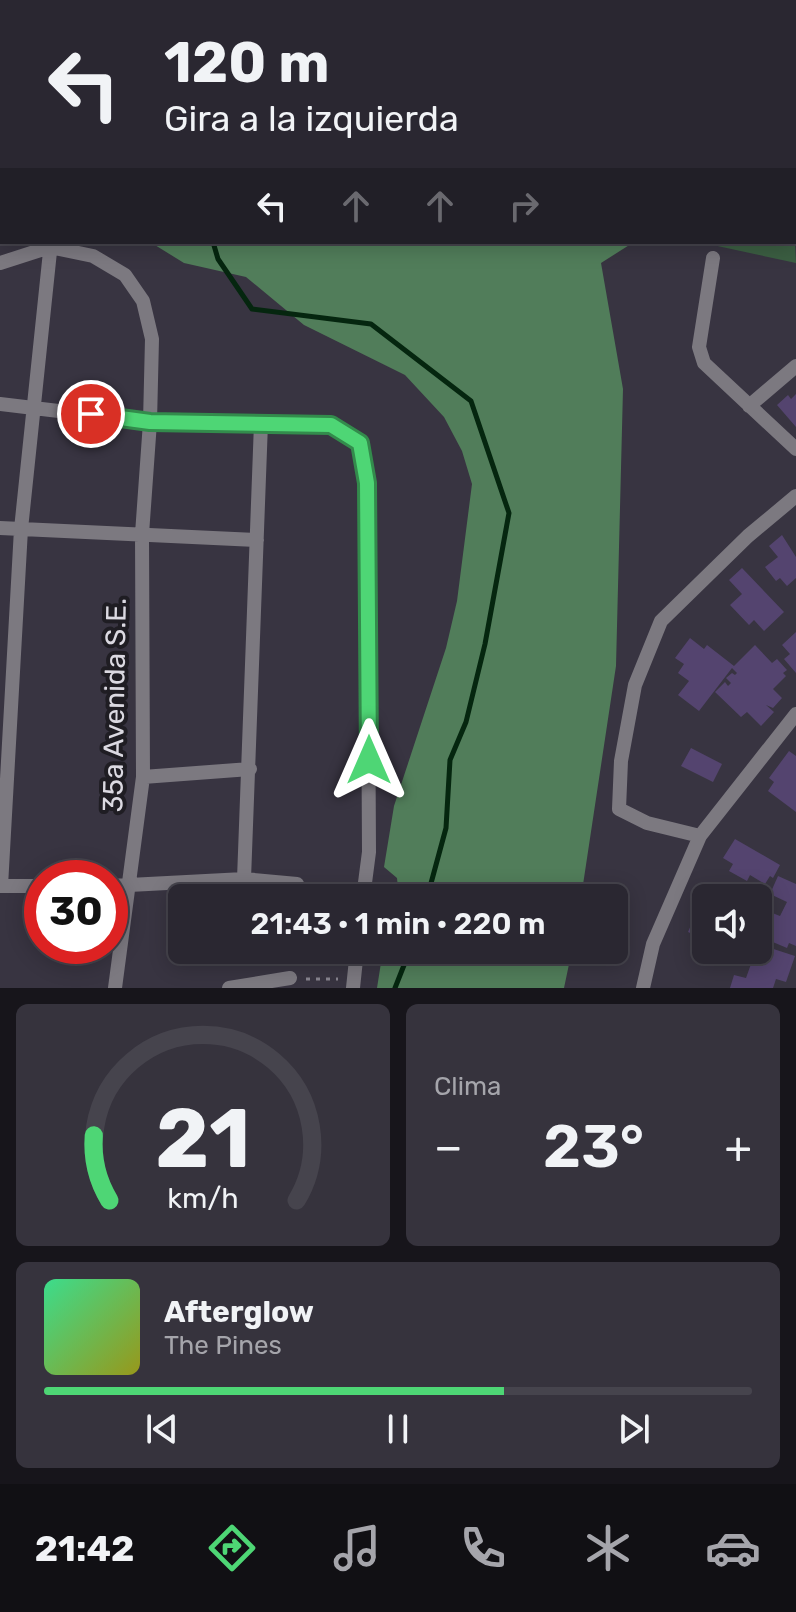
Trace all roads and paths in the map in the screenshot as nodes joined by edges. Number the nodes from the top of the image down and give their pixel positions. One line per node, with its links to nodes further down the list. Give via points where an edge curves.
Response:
1 (50, 245): 3 (street); 6 (street); 8 (street, 35a Avenida S.E., via 93,256 125,275 143,301 152,339)
2 (713, 258): 7 (street, via 699,347 704,363)
3 (0, 263)
4 (796, 366): 7 (street)
5 (0, 404): 6 (street)
6 (32, 406): 8 (street); 13 (street)
7 (749, 406): 10 (street)
8 (150, 422): 9 (street); 14 (street, 35a Avenida S.E.)
9 (261, 423): 15 (street); 22 (street, via 331,425 360,443 368,499)
10 (796, 449)
11 (796, 496): 19 (street, via 661,621 635,685 621,761 619,809 647,823)
12 (0, 528): 13 (street)
13 (21, 529): 14 (street); 23 (street)
14 (142, 534): 15 (street); 18 (street, 35a Avenida S.E.)
15 (257, 540): 17 (street)
16 (796, 714): 19 (street)
17 (250, 769): 18 (street); 20 (street)
18 (143, 777): 25 (street, 35a Avenida S.E.)
19 (700, 836): 31 (street, via 653,944)
20 (244, 879): 21 (street); 25 (street)
21 (297, 884)
22 (365, 884)
23 (1, 886): 24 (street)
24 (24, 886)
25 (131, 886): 29 (street, 35a Avenida S.E.)
26 (355, 964): 28 (street)
27 (290, 978): 28 (path); 30 (street)
28 (353, 984)
29 (115, 988)
30 (229, 988)
31 (643, 988)

